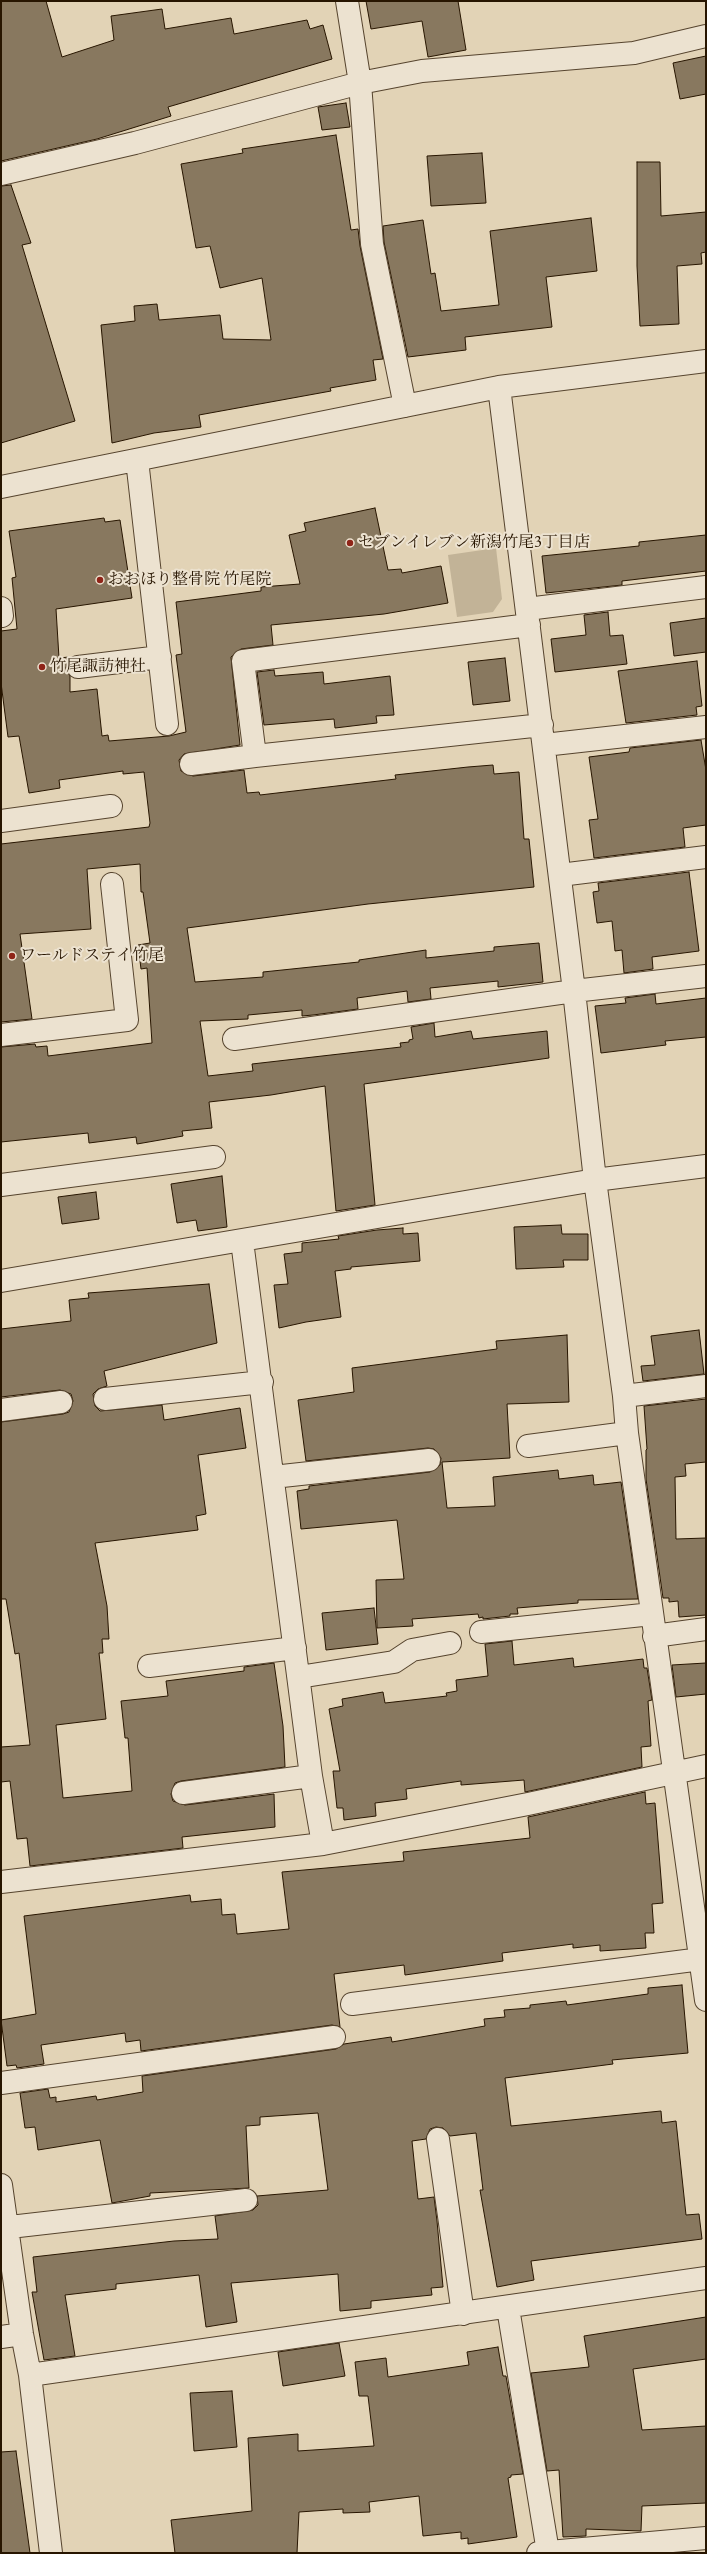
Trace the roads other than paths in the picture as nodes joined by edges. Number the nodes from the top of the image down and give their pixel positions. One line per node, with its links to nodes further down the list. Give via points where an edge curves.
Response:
1 (347, 1): 3 (street)
2 (706, 36): 3 (street, via 634,52 422,71)
3 (360, 83): 4 (street, via 135,143); 7 (street, via 372,244)
4 (1, 174)
5 (706, 361): 6 (street)
6 (499, 387): 7 (street); 11 (street)
7 (404, 406): 8 (street)
8 (137, 460): 9 (street); 12 (street)
9 (1, 487)
10 (706, 587): 11 (street)
11 (528, 617): 16 (street); 17 (street, via 243,661)
12 (160, 657): 13 (street); 14 (street)
13 (78, 667)
14 (167, 724)
15 (706, 727): 16 (street)
16 (542, 735): 17 (street); 22 (street)
17 (255, 756): 18 (street)
18 (192, 764)
19 (111, 806): 20 (street)
20 (1, 821)
21 (706, 858): 22 (street)
22 (560, 874): 25 (street)
23 (112, 884): 26 (street, via 127,1020)
24 (706, 976): 25 (street)
25 (574, 991): 27 (street); 30 (street)
26 (1, 1035)
27 (234, 1039)
28 (214, 1157): 31 (street)
29 (706, 1166): 30 (street)
30 (595, 1180): 32 (street); 36 (street)
31 (1, 1185)
32 (242, 1241): 33 (street); 34 (street)
33 (1, 1281)
34 (262, 1382): 37 (street); 43 (street)
35 (706, 1386): 36 (street)
36 (624, 1396): 40 (street)
37 (105, 1399)
38 (61, 1402): 39 (street)
39 (1, 1410)
40 (627, 1433): 41 (street); 44 (street)
41 (528, 1446)
42 (429, 1460): 43 (street)
43 (273, 1477): 49 (street)
44 (652, 1614): 46 (street); 47 (street)
45 (706, 1629): 47 (street)
46 (482, 1632)
47 (654, 1636): 53 (street)
48 (450, 1643): 51 (street, via 412,1650 394,1662)
49 (295, 1648): 50 (street); 51 (street)
50 (148, 1666)
51 (299, 1678): 54 (street)
52 (706, 1766): 53 (street)
53 (673, 1771): 56 (street, via 528,1804); 58 (street)
54 (312, 1776): 55 (street); 56 (street)
55 (183, 1793)
56 (323, 1844): 57 (street)
57 (1, 1882)
58 (702, 1953): 59 (street); 60 (street)
59 (706, 2000)
60 (352, 2004)
61 (334, 2037): 62 (street)
62 (1, 2083)
63 (438, 2139): 69 (street)
64 (1, 2185): 66 (street)
65 (246, 2200): 66 (street)
66 (4, 2228): 70 (street)
67 (706, 2278): 68 (street)
68 (508, 2308): 69 (street); 74 (street)
69 (462, 2314): 71 (street)
70 (12, 2335): 71 (street)
71 (30, 2375): 73 (street)
72 (706, 2538): 74 (street)
73 (51, 2553)
74 (543, 2553)

